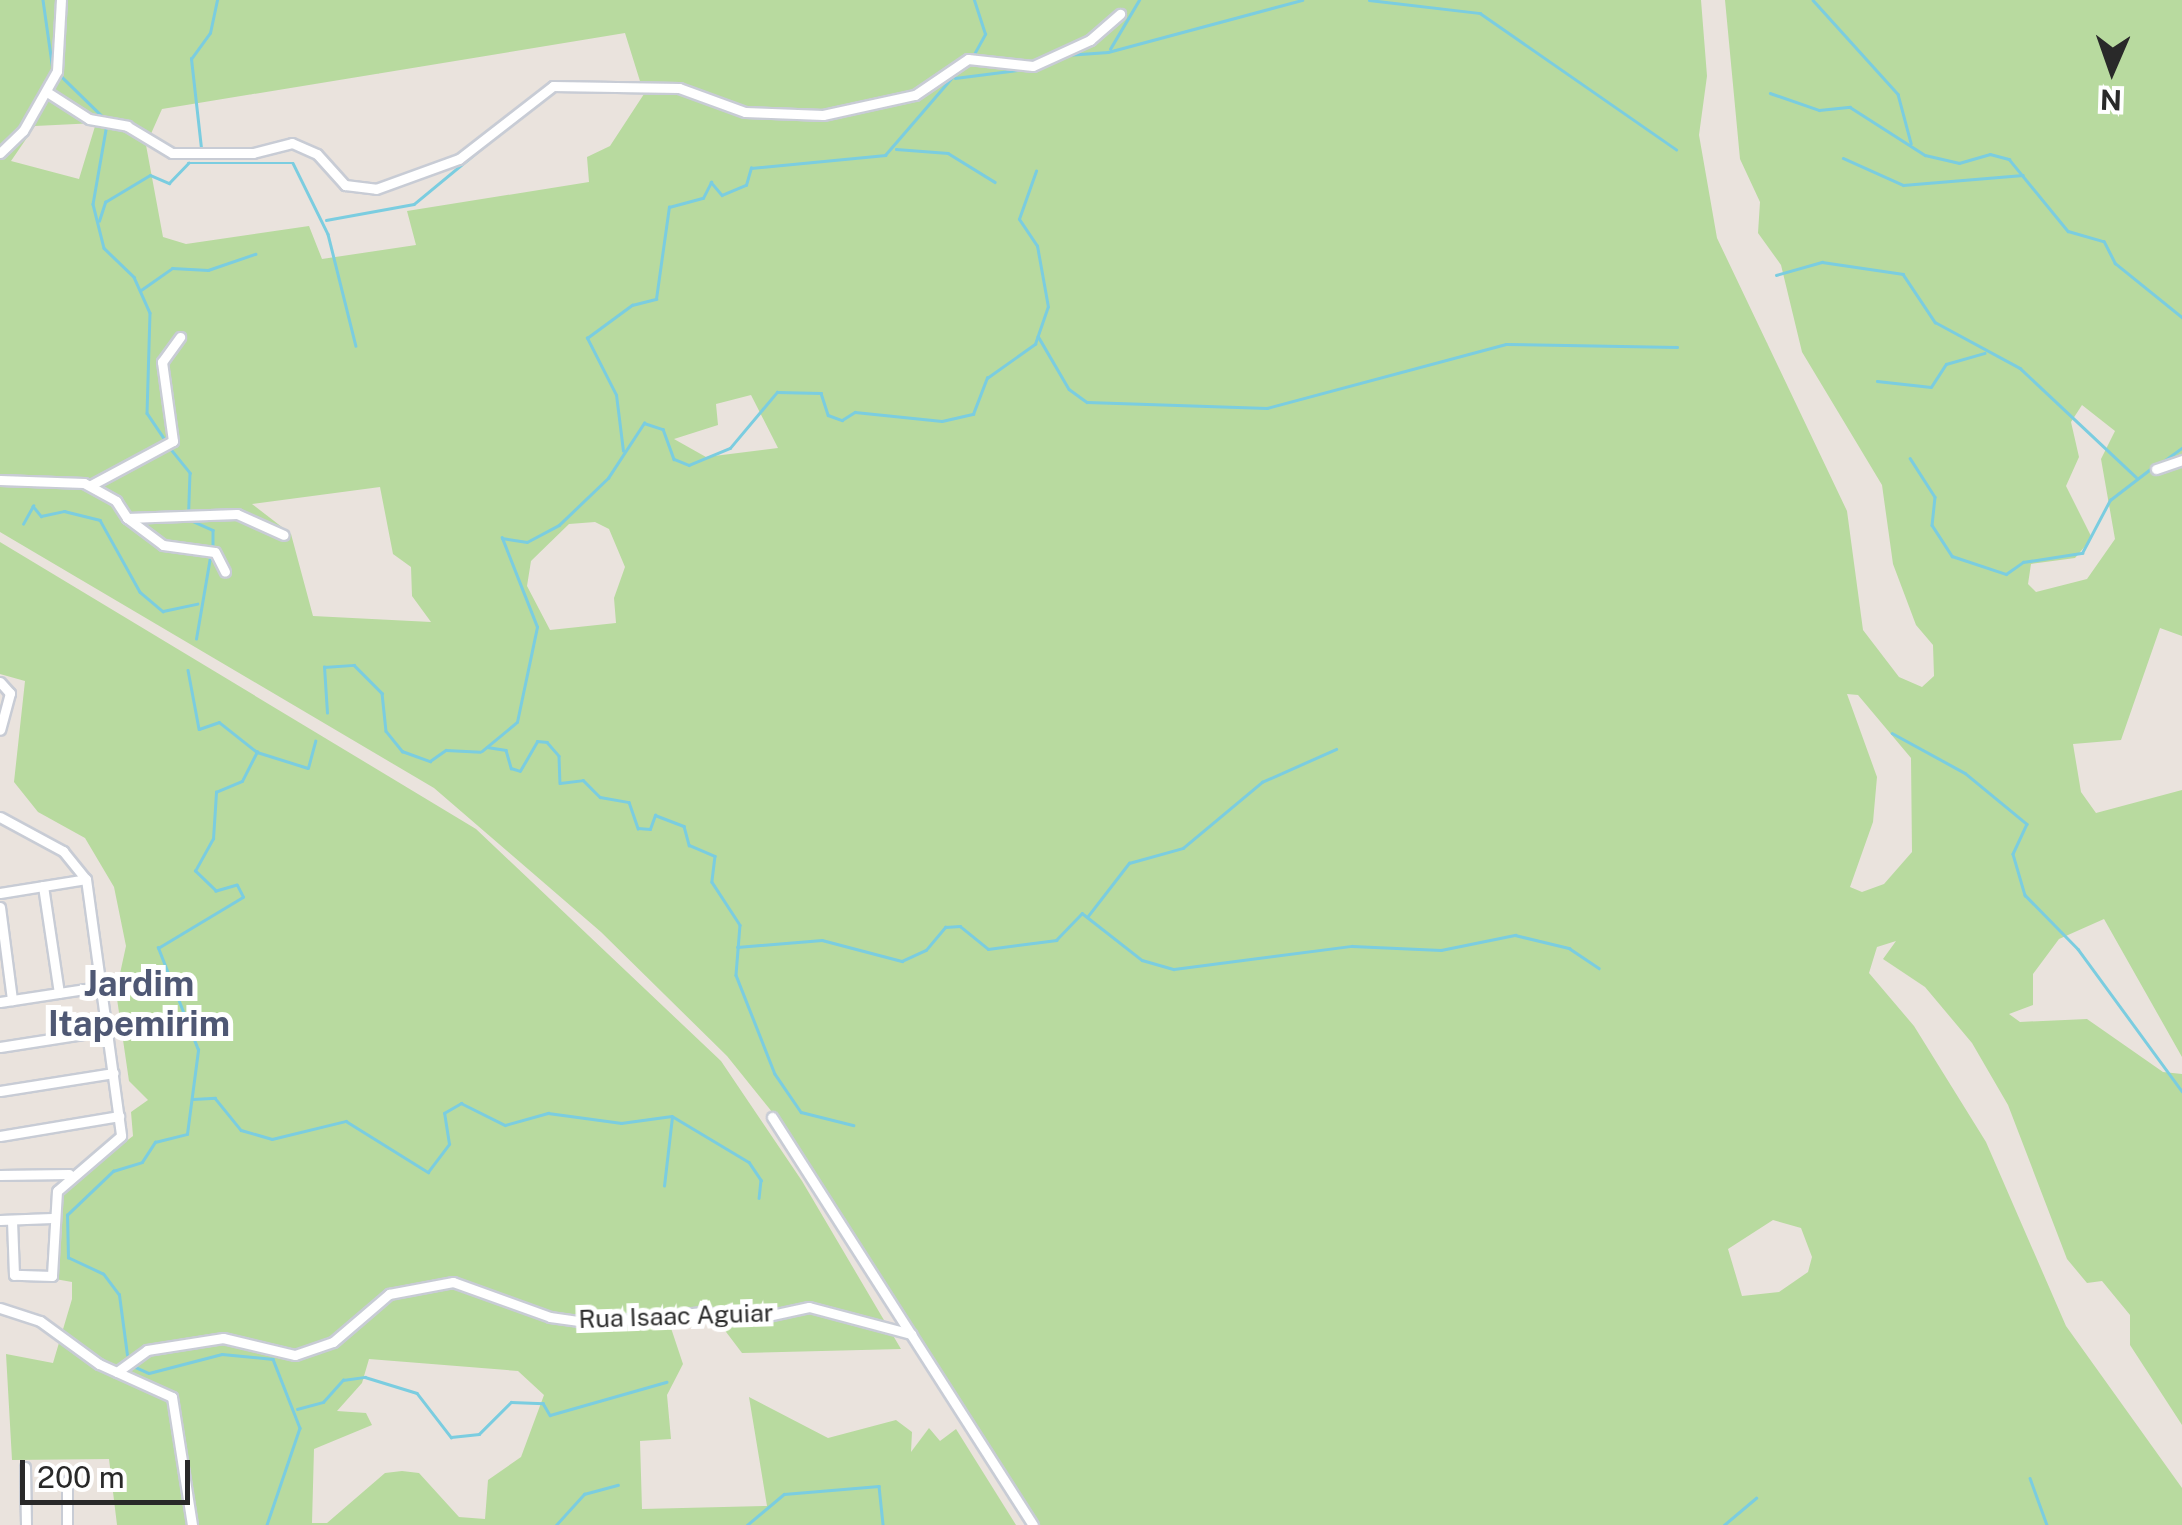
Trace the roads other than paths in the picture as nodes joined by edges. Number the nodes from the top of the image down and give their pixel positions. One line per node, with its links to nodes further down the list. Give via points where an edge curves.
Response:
1 (62, 0): 3 (street, via 62,52)
2 (1120, 14): 3 (street, via 1090,40 1033,66 962,60 921,93 823,114 745,112 679,88 553,86 459,159 376,189 351,188 317,154 292,143 253,153 172,153 128,126 88,120)
3 (47, 92): 4 (street)
4 (0, 153)
5 (180, 337): 9 (street, via 162,371 174,438)
6 (2182, 460): 7 (street)
7 (2156, 469)
8 (0, 480): 9 (street)
9 (91, 485): 10 (street)
10 (128, 518): 11 (street, via 237,514); 12 (street, via 163,545 215,552)
11 (284, 535)
12 (225, 572)
13 (0, 682): 14 (street, via 10,693)
14 (0, 730)
15 (0, 817): 16 (street, via 63,851)
16 (86, 879): 17 (street); 20 (street)
17 (42, 886): 18 (street); 21 (street)
18 (0, 893)
19 (0, 908): 22 (street)
20 (104, 986): 21 (street); 24 (street)
21 (59, 993): 22 (street)
22 (12, 1000): 23 (street)
23 (0, 1002)
24 (109, 1030): 25 (street); 26 (street)
25 (0, 1047)
26 (114, 1073): 27 (street); 28 (street)
27 (0, 1091)
28 (119, 1116): 30 (street); 31 (street, via 117,1142)
29 (772, 1117): 39 (street)
30 (0, 1136)
31 (68, 1174): 32 (street); 33 (street)
32 (0, 1175)
33 (52, 1218): 35 (street); 37 (street, via 49,1276 19,1278)
34 (0, 1220): 35 (street)
35 (12, 1220): 37 (street)
36 (0, 1263): 37 (street)
37 (12, 1263)
38 (0, 1308): 40 (street, via 54,1328)
39 (911, 1334): 40 (street, Rua Isaac Aguiar, via 810,1307 758,1318 702,1312 592,1323 550,1318 453,1282 388,1294 333,1342 295,1354 223,1338 147,1350); 46 (street)
40 (117, 1372): 45 (street, via 172,1398)
41 (24, 1467): 43 (street)
42 (67, 1481): 44 (street)
43 (26, 1525)
44 (67, 1525)
45 (192, 1525)
46 (1033, 1525)

